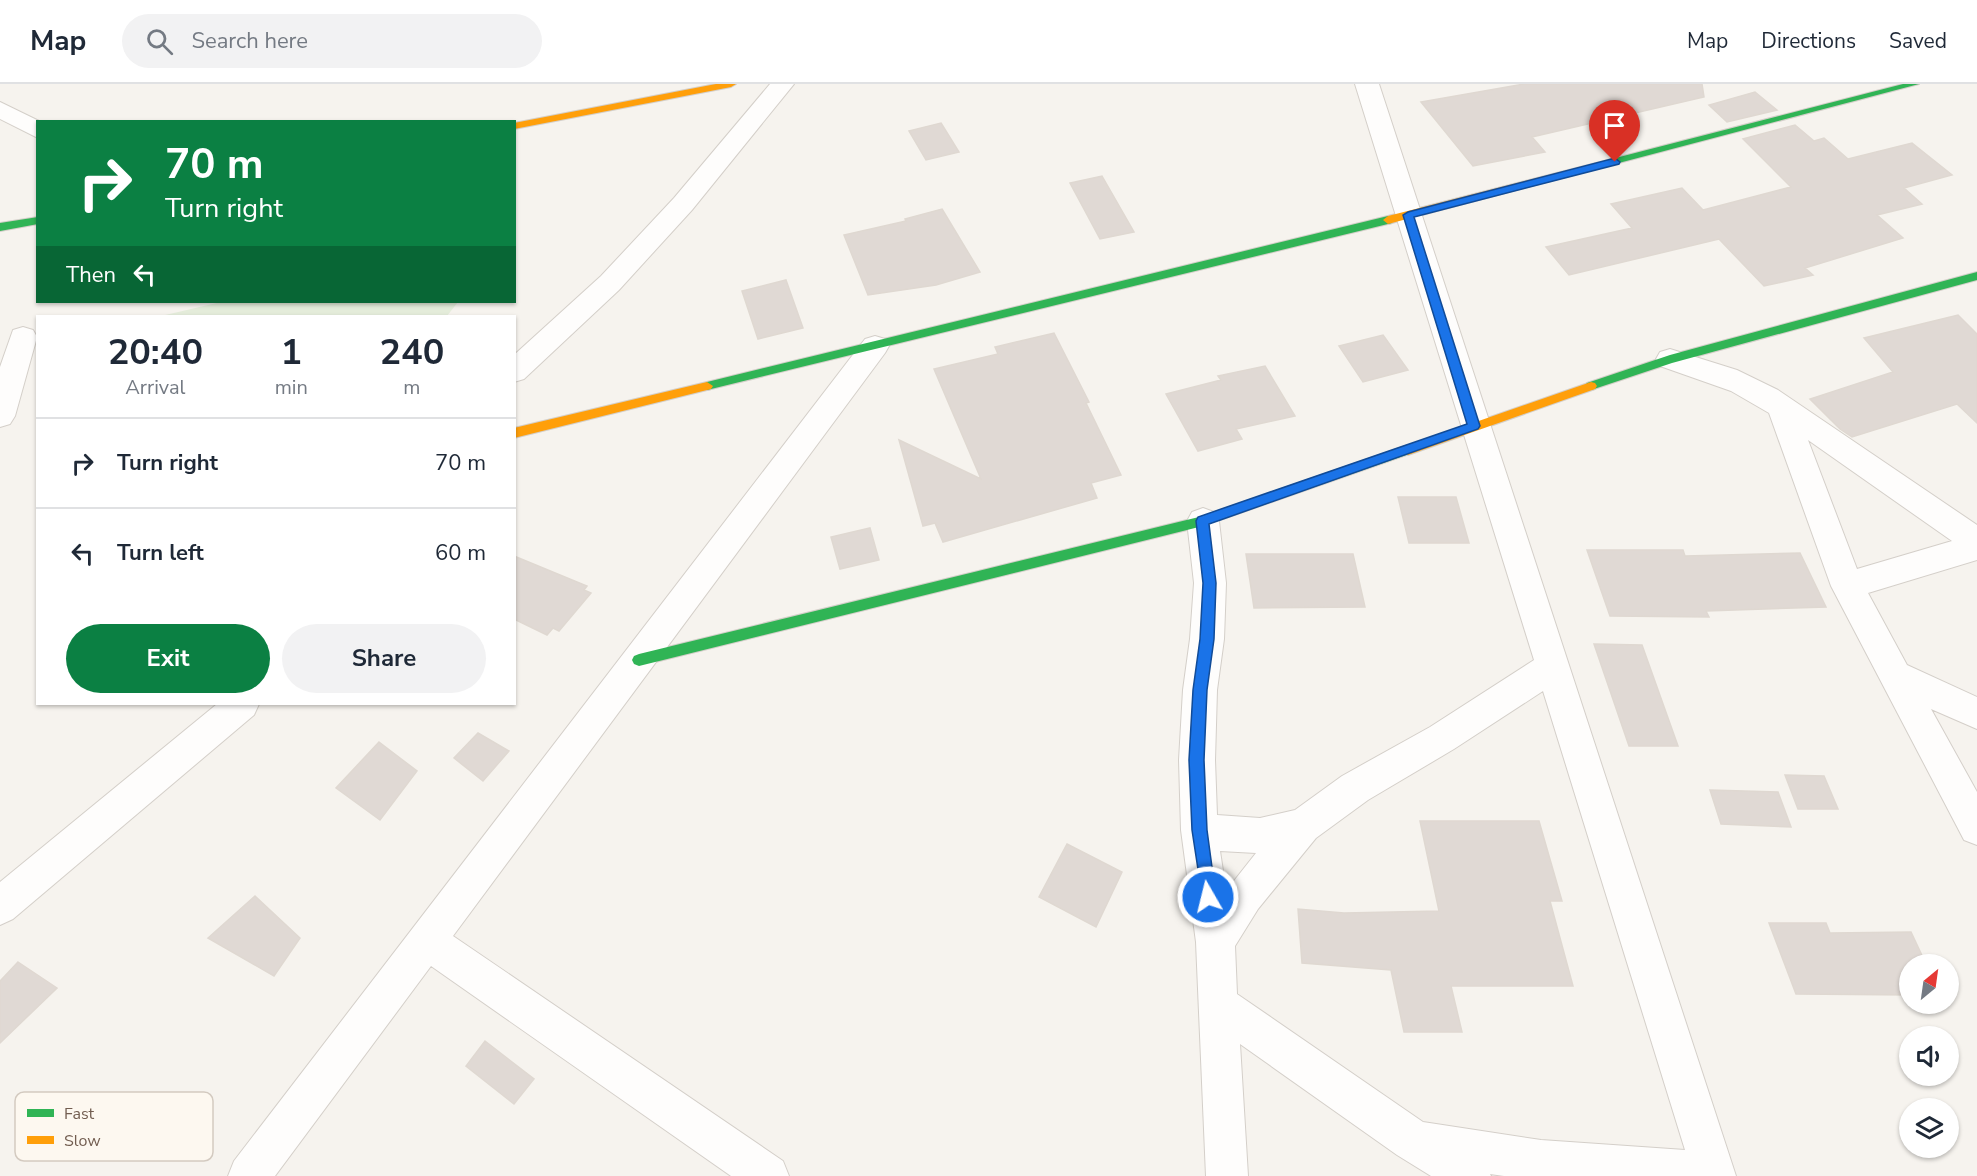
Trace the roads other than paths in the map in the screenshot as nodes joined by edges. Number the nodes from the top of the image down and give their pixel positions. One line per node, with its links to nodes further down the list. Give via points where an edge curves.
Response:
1 (731, 84): 6 (street)
2 (782, 84): 15 (street, via 683,204 610,283)
3 (1367, 84): 8 (street)
4 (1914, 84): 8 (street)
5 (0, 109): 7 (street)
6 (516, 126)
7 (36, 129)
8 (1408, 215): 13 (street); 18 (street)
9 (36, 220): 10 (street)
10 (0, 227)
11 (1977, 276): 14 (street)
12 (23, 337): 17 (street)
13 (875, 346): 19 (street); 23 (street)
14 (1670, 360): 16 (street, via 1733,379); 18 (street)
15 (516, 370)
16 (1781, 406): 21 (street); 22 (street)
17 (0, 416)
18 (1474, 426): 20 (street); 24 (street)
19 (516, 433)
20 (1203, 521): 23 (street); 30 (street, via 1210,583 1200,690)
21 (1977, 545): 22 (street)
22 (1847, 586): 25 (street)
23 (639, 660): 32 (street)
24 (1551, 666): 28 (street, via 1442,738 1355,788); 36 (street)
25 (1893, 675): 27 (street); 29 (street)
26 (241, 705): 31 (street)
27 (1977, 713)
28 (1303, 826): 30 (street, via 1260,836); 33 (street, via 1245,896)
29 (1977, 828)
30 (1199, 830): 33 (street)
31 (0, 906)
32 (426, 940): 37 (street); 38 (street)
33 (1215, 942): 34 (street)
34 (1218, 1004): 35 (street); 39 (street)
35 (1413, 1140): 36 (street, via 1541,1161); 40 (street)
36 (1714, 1174)
37 (249, 1176)
38 (768, 1176)
39 (1227, 1176)
40 (1470, 1176)

